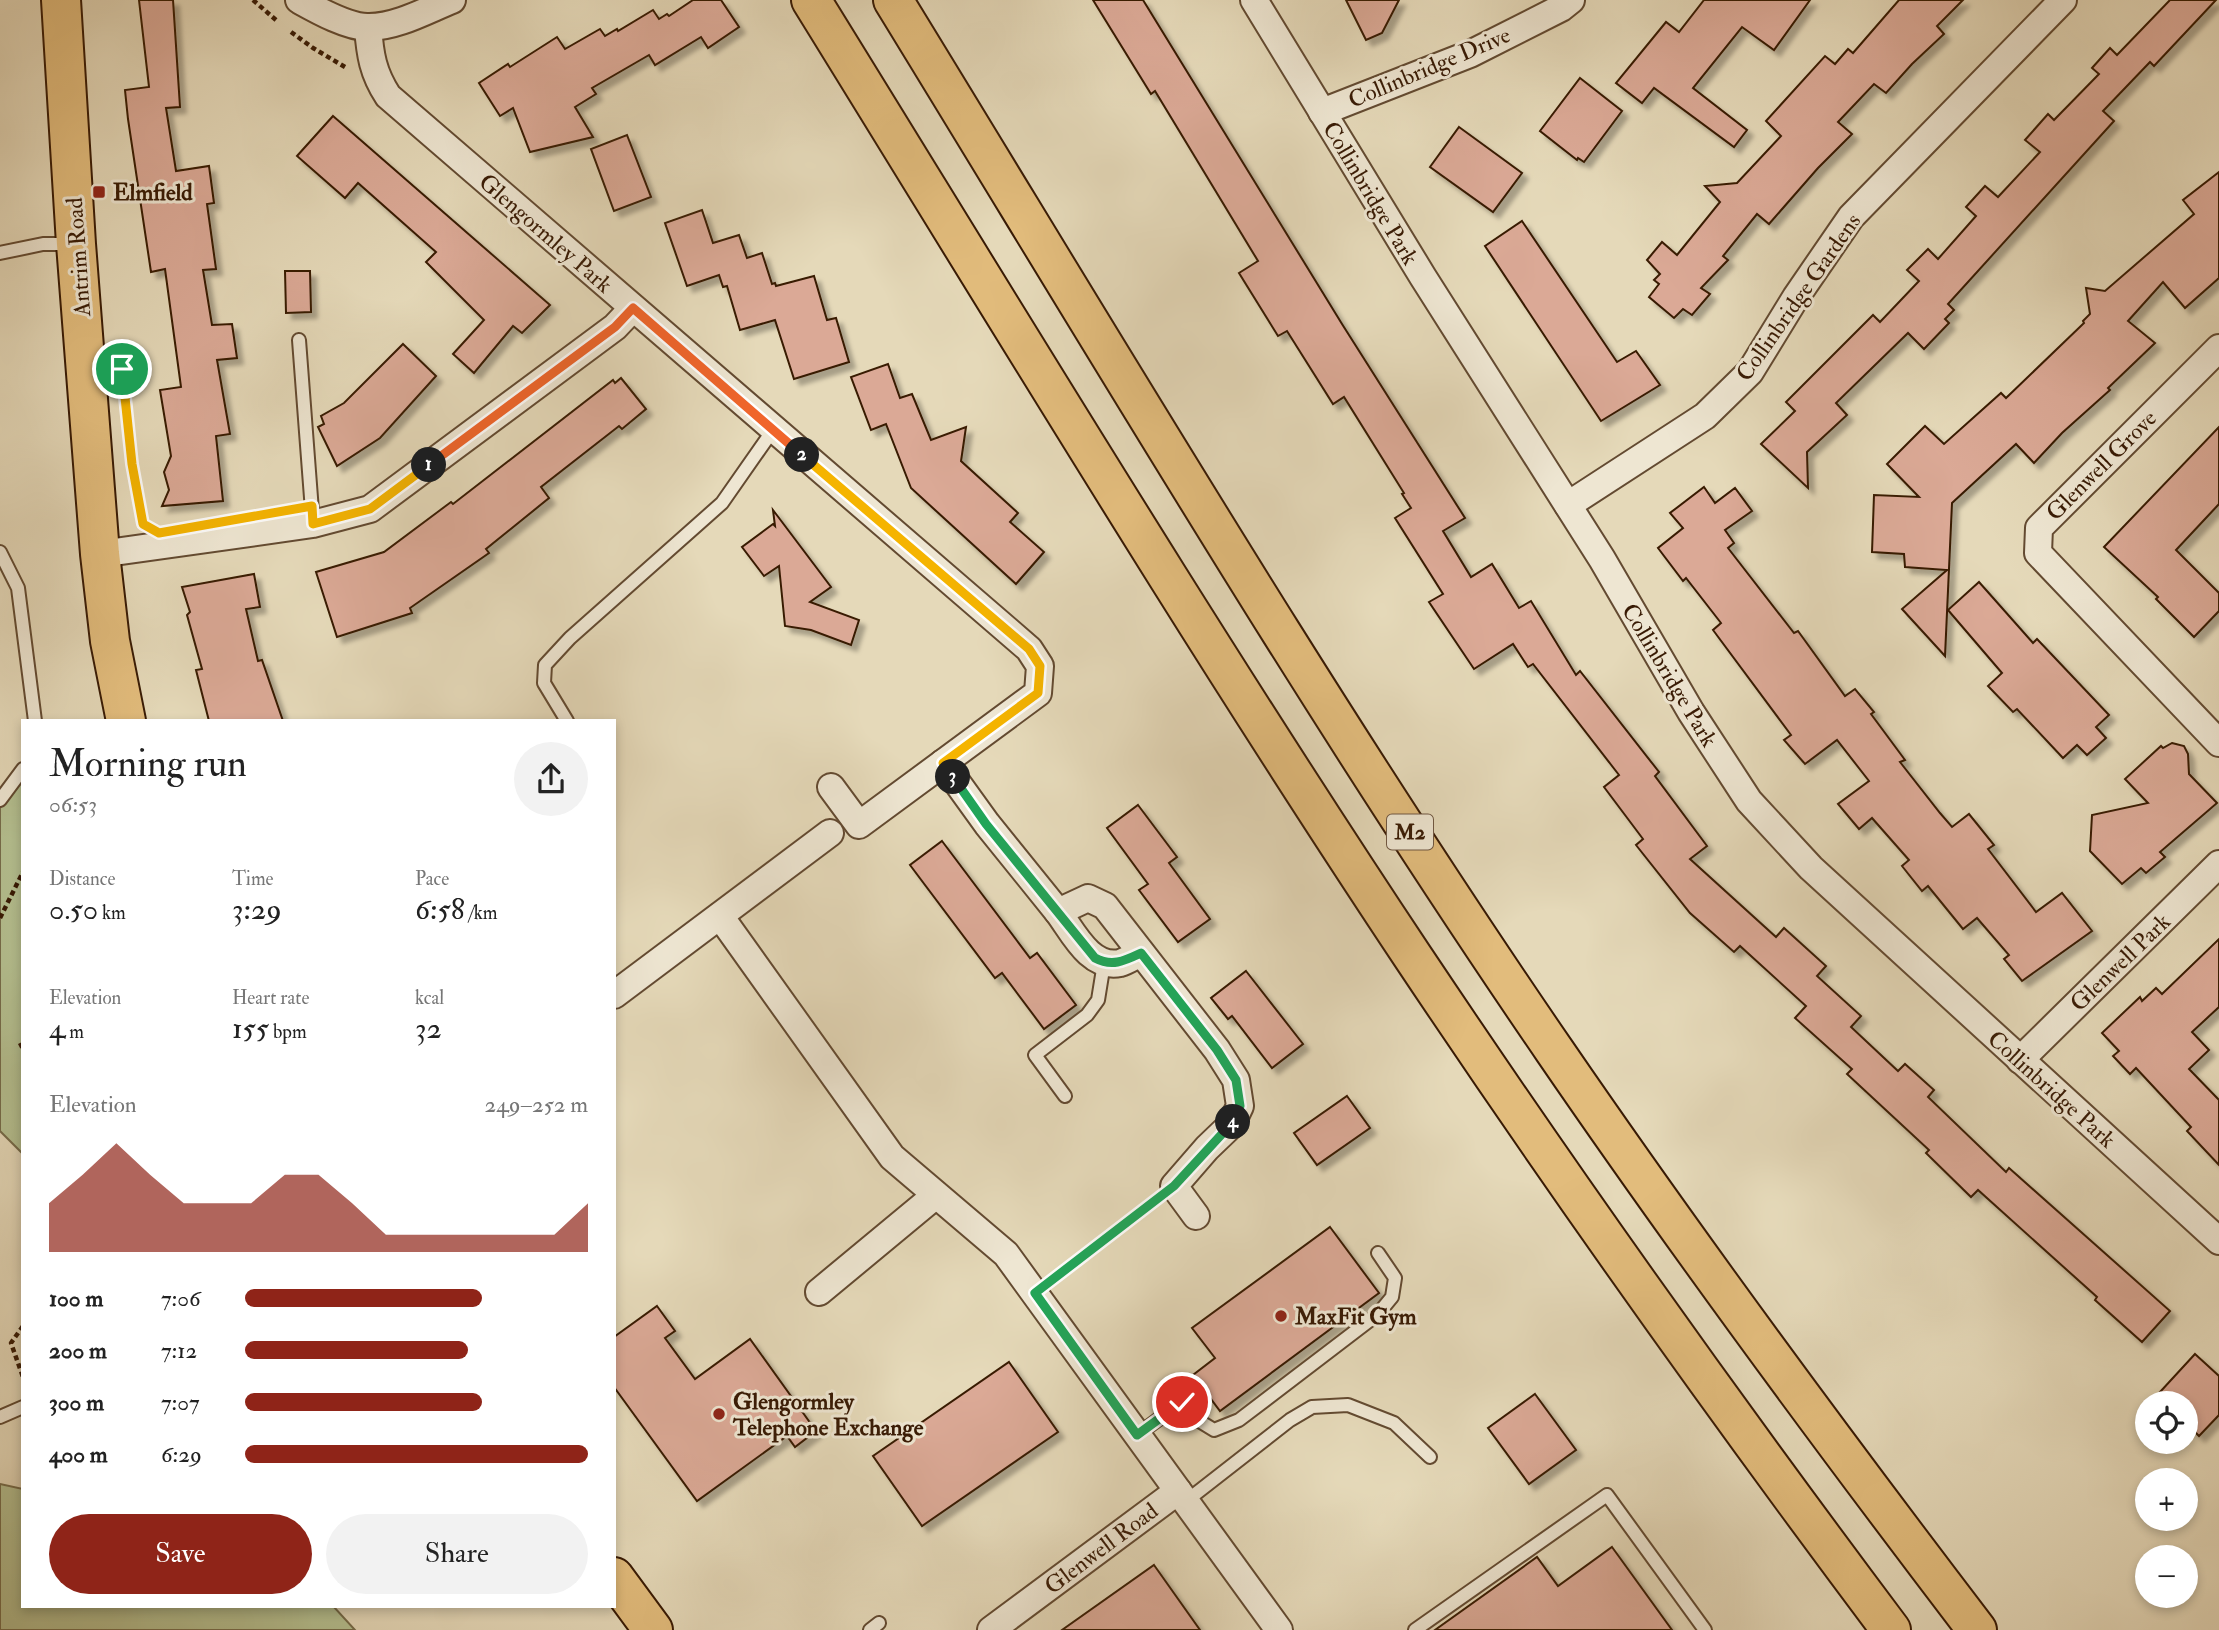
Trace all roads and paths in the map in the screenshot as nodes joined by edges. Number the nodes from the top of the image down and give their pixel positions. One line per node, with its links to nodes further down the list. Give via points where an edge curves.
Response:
1 (61, 0): 13 (main road, Antrim Road)
2 (253, 0): 11 (path, via 313,48)
3 (299, 0): 10 (street, via 330,17)
4 (452, 0): 10 (street, via 400,21)
5 (811, 0): 64 (main road, via 1091,453 1413,957 1617,1253)
6 (893, 0): 65 (main road, M2, via 1398,814 1554,1050 1752,1329)
7 (1254, 0): 12 (street, Collinbridge Park)
8 (1571, 0): 12 (street, Collinbridge Drive, via 1470,54)
9 (2063, 0): 20 (street, Collinbridge Gardens, via 1851,218 1750,372 1705,416)
10 (368, 27): 15 (street, Glengormley Park, via 376,77 388,96)
11 (347, 68)
12 (1322, 112): 20 (street, Collinbridge Park)
13 (76, 244): 14 (lane, via 43,244); 24 (main road, Antrim Road)
14 (0, 253)
15 (633, 308): 18 (street, Glengormley Park); 22 (street, via 615,327 370,509)
16 (299, 340): 22 (lane)
17 (2219, 348): 28 (street, Glenwell Grove, via 2039,528 2038,553)
18 (773, 430): 27 (lane, via 722,503 545,665 544,683); 29 (street, Glengormley Park, via 1029,649 1040,666 1038,693)
19 (129, 437): 21 (path)
20 (1568, 505): 42 (street, Collinbridge Park, via 1690,712 1749,800 1811,868)
21 (143, 524)
22 (313, 524): 24 (street)
23 (0, 552): 25 (lane, via 18,588)
24 (100, 554): 26 (main road, Antrim Road)
25 (35, 719)
26 (126, 719)
27 (566, 719)
28 (2219, 743)
29 (943, 763): 31 (street, Glengormley Park, via 859,825); 36 (street)
30 (21, 772): 32 (lane)
31 (831, 787)
32 (0, 800)
33 (830, 833): 37 (street)
34 (2219, 864): 42 (street, Glenwell Park)
35 (21, 876): 38 (path)
36 (1058, 912): 39 (street, via 1088,898 1105,906); 40 (street, via 1085,949)
37 (720, 916): 41 (street); 45 (street, Glenwell Road, via 892,1157)
38 (0, 918)
39 (1141, 953): 40 (street, via 1121,963); 44 (street, via 1217,1050 1236,1080 1240,1106 1231,1125)
40 (1104, 963): 43 (lane, via 1098,1000 1087,1015 1034,1055)
41 (616, 994)
42 (2020, 1060): 47 (street, Collinbridge Park)
43 (1065, 1096)
44 (1174, 1186): 46 (street); 50 (path)
45 (936, 1195): 49 (street); 50 (street, Glenwell Road, via 1006,1254)
46 (1196, 1216)
47 (2219, 1241)
48 (1378, 1253): 55 (lane, via 1395,1278 1392,1297 1378,1314 1250,1412 1213,1430 1182,1402)
49 (819, 1292)
50 (1035, 1293): 55 (street, Glenwell Road)
51 (21, 1329): 52 (path, via 11,1343)
52 (21, 1371)
53 (21, 1408): 54 (lane)
54 (0, 1418)
55 (1137, 1435): 57 (street, Glenwell Road)
56 (1430, 1457): 57 (lane, via 1394,1423 1348,1405 1312,1407)
57 (1182, 1496): 60 (street, Glenwell Road); 61 (street, Glenwell Road)
58 (616, 1580): 59 (main road)
59 (653, 1630)
60 (991, 1630)
61 (1279, 1630)
62 (1415, 1630): 63 (lane, via 1607,1495)
63 (1705, 1630)
64 (1891, 1630)
65 (1977, 1630)

